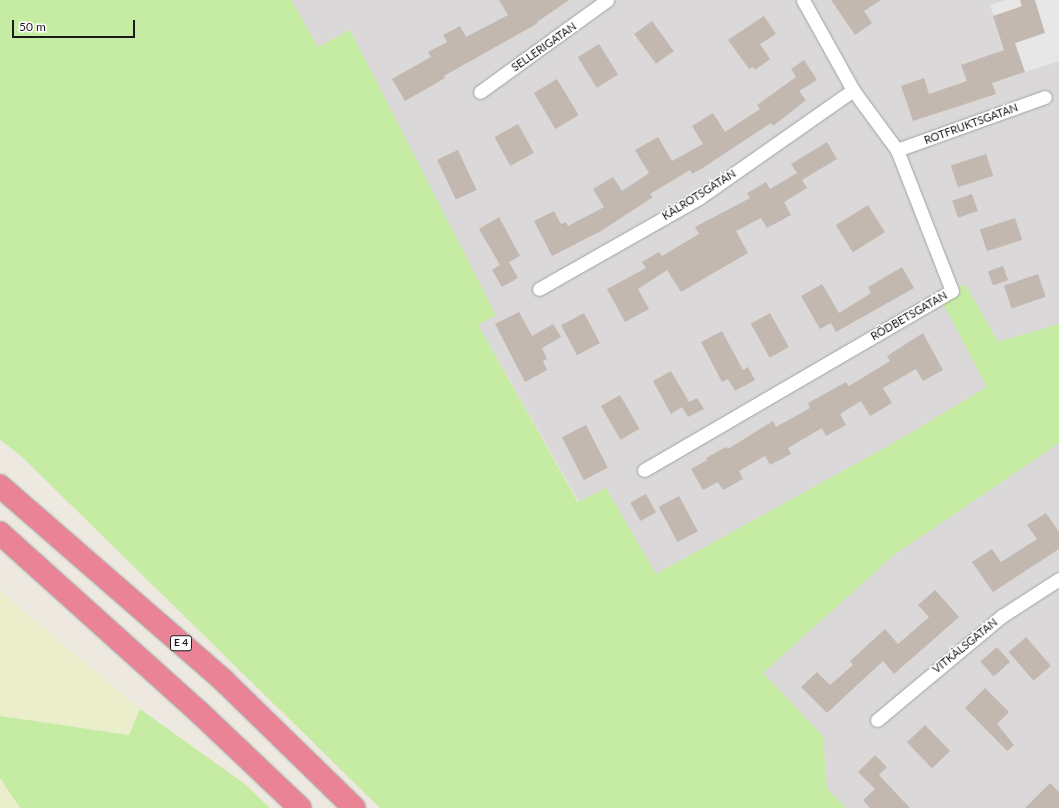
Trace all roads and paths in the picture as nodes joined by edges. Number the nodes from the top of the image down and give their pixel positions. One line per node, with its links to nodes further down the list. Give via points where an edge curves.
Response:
1 (607, 0): 4 (street, SELLERIGATAN)
2 (803, 0): 3 (street, RÖDBETSGATAN)
3 (853, 90): 6 (street, RÖDBETSGATAN); 7 (street, KÅLROTSGATAN, via 699,198)
4 (480, 92)
5 (1046, 97): 6 (street, ROTFRUKTSGATAN)
6 (897, 150): 8 (street, RÖDBETSGATAN, via 952,291)
7 (539, 289)
8 (644, 470)
9 (0, 486): 14 (highway, E 4, via 223,680)
10 (0, 533): 13 (highway, via 199,712)
11 (1059, 579): 12 (street, VITKÅLSGATAN, via 1002,616)
12 (877, 720)
13 (300, 808)
14 (354, 808)

